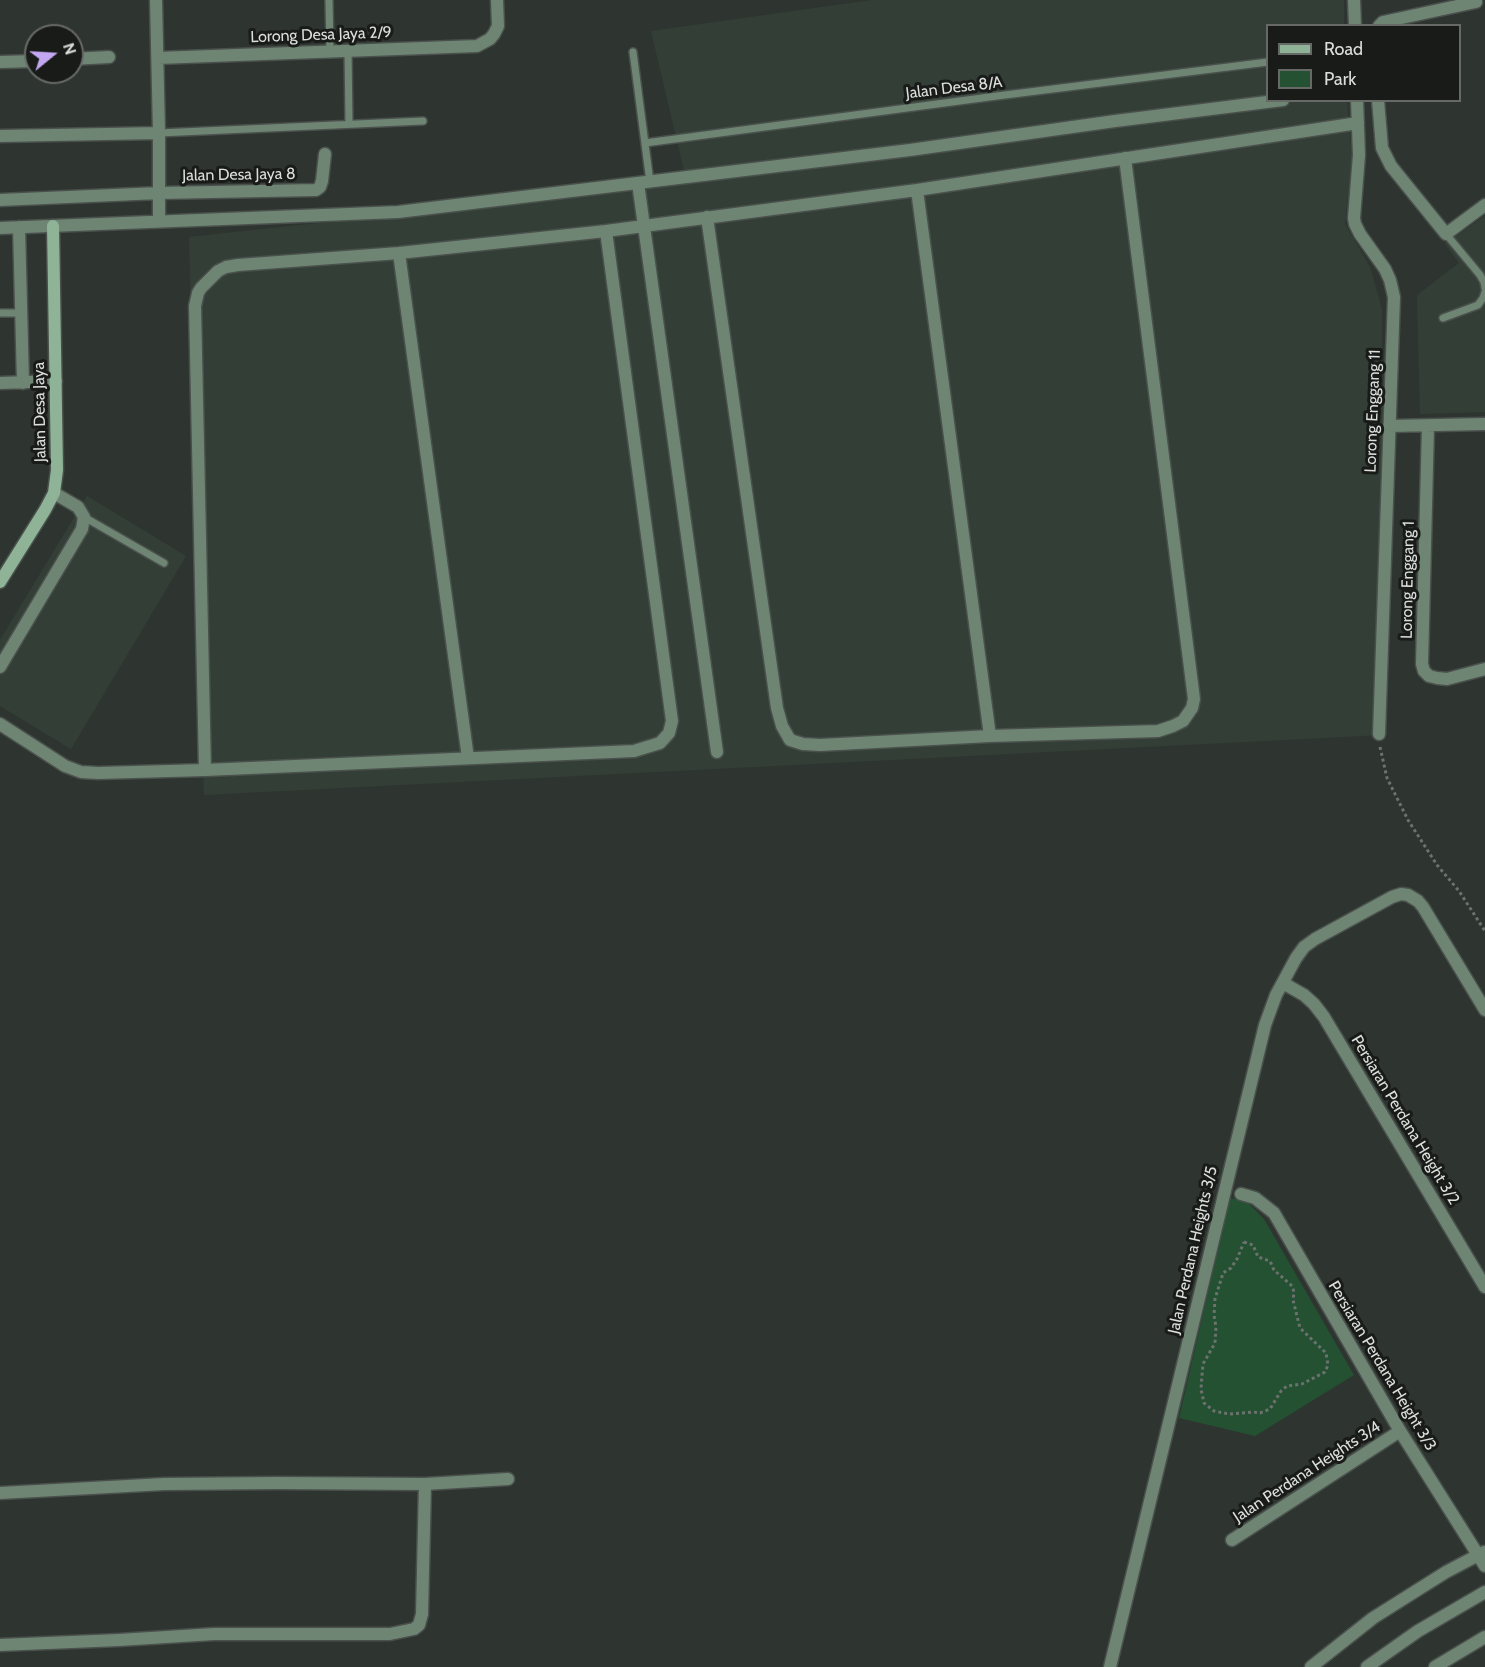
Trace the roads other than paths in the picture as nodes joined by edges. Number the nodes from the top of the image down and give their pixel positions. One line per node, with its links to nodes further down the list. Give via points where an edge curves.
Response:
1 (156, 0): 13 (street, Jalan Desa Jaya 8)
2 (329, 0): 9 (lane)
3 (497, 0): 8 (street, Lorong Desa Jaya 2/9, via 498,26 494,34 477,46)
4 (1354, 0): 6 (street)
5 (1476, 2): 7 (street)
6 (1355, 24)
7 (1381, 24)
8 (348, 50): 9 (street, Lorong Desa Jaya 2/9); 22 (lane)
9 (330, 51): 13 (street, Lorong Desa Jaya 2/9)
10 (633, 52): 25 (lane)
11 (109, 57): 12 (street)
12 (84, 58)
13 (158, 58): 23 (street, Jalan Desa Jaya 8)
14 (24, 62): 16 (street)
15 (1266, 62): 25 (lane, Jalan Desa 8/A)
16 (0, 63)
17 (1267, 102): 28 (street)
18 (1356, 102): 21 (street, Lorong Enggang 11)
19 (1378, 102): 40 (street, via 1382,148 1391,166)
20 (423, 121): 22 (lane)
21 (1358, 123): 27 (street); 50 (street, Lorong Enggang 11, via 1355,224 1385,269 1394,297)
22 (349, 124): 23 (lane)
23 (159, 133): 24 (street); 30 (street, Jalan Desa Jaya 8)
24 (0, 136)
25 (645, 143): 28 (lane)
26 (325, 153): 30 (street, Jalan Desa Jaya 8, via 322,181 316,190)
27 (1125, 158): 29 (street); 60 (street, via 1194,699 1192,708 1183,721 1158,731)
28 (644, 182): 34 (street, via 398,212); 36 (street)
29 (917, 190): 33 (street); 60 (street)
30 (159, 193): 31 (street, Jalan Desa Jaya 8); 34 (street, Jalan Desa Jaya 8)
31 (0, 200)
32 (1485, 205): 40 (street)
33 (707, 217): 36 (street); 60 (street, via 782,726 790,740 820,745)
34 (159, 220): 35 (street)
35 (53, 226): 37 (street); 46 (street, Jalan Desa Jaya)
36 (645, 226): 39 (street); 61 (street)
37 (19, 227): 38 (street); 43 (street)
38 (0, 228)
39 (606, 231): 41 (street); 62 (street, via 672,721 669,733 660,743 634,751)
40 (1446, 234): 42 (lane, via 1480,275)
41 (399, 253): 62 (street); 63 (street, via 226,267 198,293 195,318)
42 (1485, 290): 45 (lane, via 1478,305)
43 (22, 313): 44 (lane); 48 (street)
44 (0, 314)
45 (1443, 318)
46 (56, 381): 48 (street); 52 (street, Jalan Desa Jaya)
47 (0, 383): 48 (street)
48 (23, 383)
49 (1485, 424): 51 (street)
50 (1389, 426): 51 (street); 59 (street, Lorong Enggang 11)
51 (1428, 426): 57 (street, Lorong Enggang 1, via 1422,664 1429,676 1447,679)
52 (54, 493): 53 (street, via 78,507); 55 (street, Jalan Desa Jaya)
53 (84, 517): 54 (lane); 56 (street, via 82,529)
54 (164, 563)
55 (0, 582)
56 (0, 667)
57 (1485, 669)
58 (0, 724): 63 (street, via 81,772)
59 (1379, 734)
60 (990, 736)
61 (717, 752)
62 (468, 758): 63 (street)
63 (205, 770)
64 (1283, 983): 65 (street, Jalan Perdana Heights 3/5, via 1304,947 1401,894 1423,907); 67 (street, Persiaran Perdana Height 3/2, via 1304,995 1323,1017); 78 (street, Jalan Perdana Heights 3/5, via 1264,1025)
65 (1485, 1010)
66 (1241, 1194): 68 (street, Persiaran Perdana Height 3/3, via 1255,1198 1274,1213)
67 (1485, 1287)
68 (1400, 1431): 72 (street, Jalan Perdana Heights 3/4); 73 (street, Persiaran Perdana Height 3/3)
69 (508, 1479): 70 (street)
70 (425, 1484): 71 (street, via 175,1484); 77 (street, via 422,1614 414,1629 390,1634 214,1634)
71 (0, 1493)
72 (1232, 1540)
73 (1482, 1553): 74 (street, Persiaran Perdana Height 3/3); 79 (street, via 1373,1618)
74 (1485, 1566)
75 (1485, 1592): 80 (street, via 1418,1631)
76 (1485, 1637): 81 (street)
77 (0, 1646)
78 (1110, 1667)
79 (1311, 1667)
80 (1367, 1667)
81 (1435, 1667)

